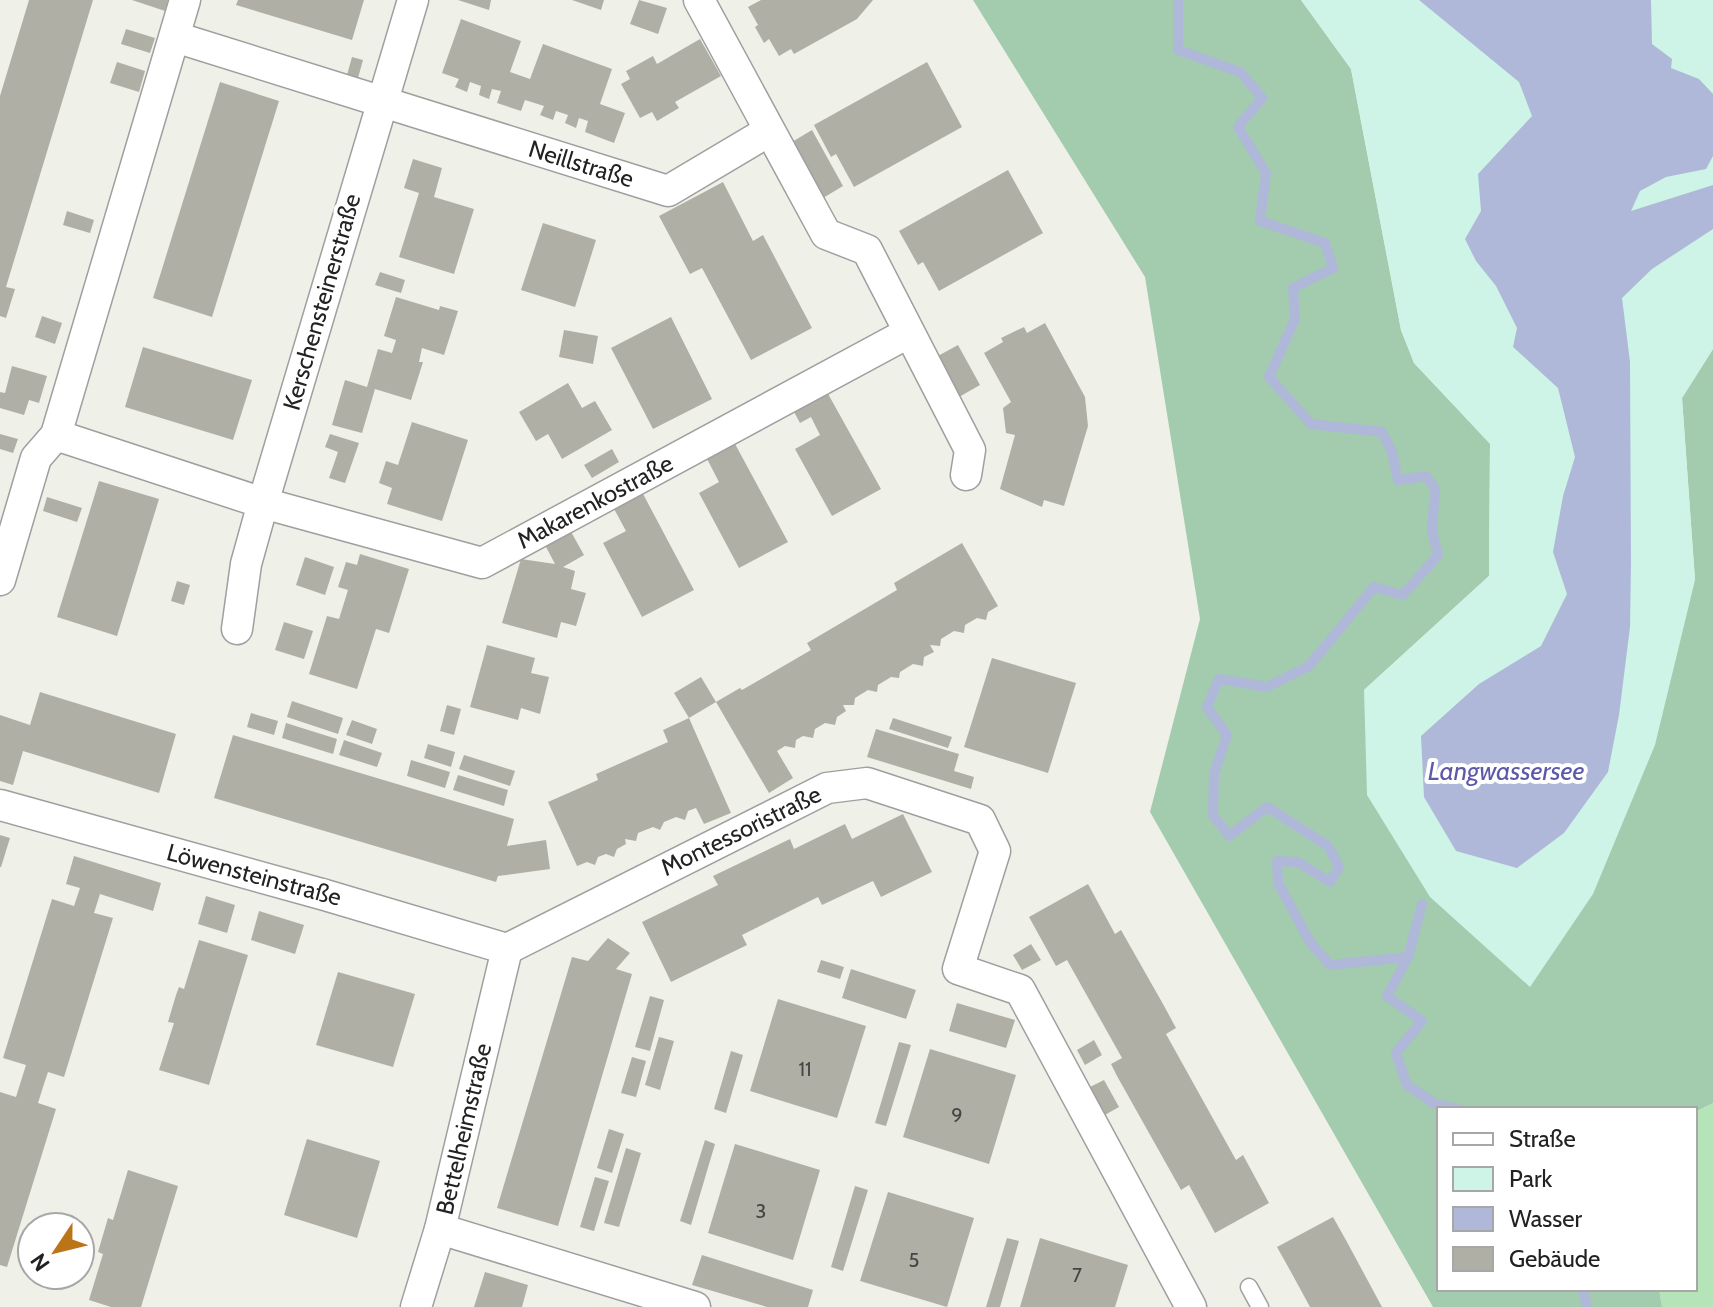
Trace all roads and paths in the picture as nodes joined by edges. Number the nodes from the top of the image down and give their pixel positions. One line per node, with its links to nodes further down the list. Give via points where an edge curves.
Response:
1 (185, 0): 4 (street)
2 (413, 0): 5 (street, Kerschensteinerstraße)
3 (699, 0): 6 (street)
4 (175, 37): 5 (street); 8 (street)
5 (381, 102): 6 (street, Neillstraße, via 668,191); 10 (street, Kerschensteinerstraße)
6 (769, 131): 7 (street, via 826,234 867,250)
7 (908, 333): 9 (street, via 970,450); 10 (street, Makarenkostraße, via 482,563)
8 (56, 435): 10 (street); 11 (street, via 36,458)
9 (966, 475)
10 (263, 503): 12 (street, Kerschensteinerstraße, via 246,564)
11 (0, 580)
12 (237, 629)
13 (0, 805): 14 (street, Löwensteinstraße)
14 (507, 949): 15 (street, Bettelheimstraße); 19 (street, Montessoristraße, via 827,788 867,783 980,820 995,851 958,969 1020,990)
15 (440, 1229): 17 (street, Bettelheimstraße); 18 (street)
16 (1249, 1287): 20 (lane)
17 (416, 1307)
18 (695, 1307)
19 (1191, 1307)
20 (1260, 1307)

